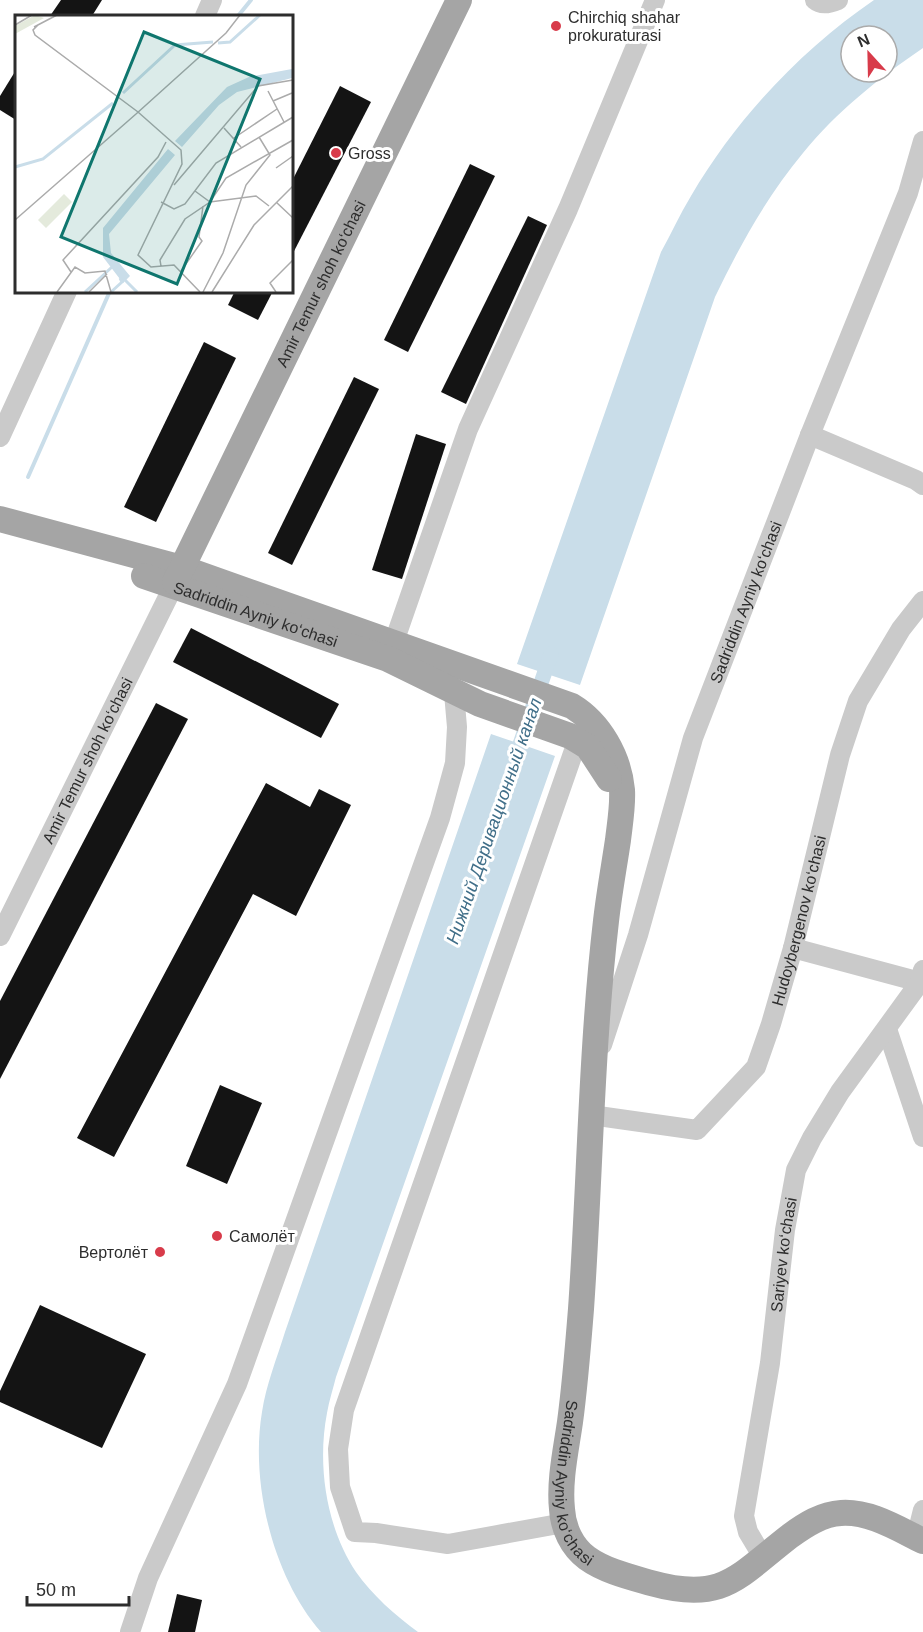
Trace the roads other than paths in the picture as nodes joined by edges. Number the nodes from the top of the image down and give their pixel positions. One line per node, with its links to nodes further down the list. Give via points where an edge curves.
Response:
1 (212, 0): 6 (street)
2 (459, 0): 14 (main road, Amir Temur shoh ko‘chasi)
3 (655, 0): 16 (street, via 568,209 468,429)
4 (815, 0): 5 (street, via 830,4)
5 (838, 0)
6 (205, 15)
7 (923, 141): 9 (street, Sadriddin Ayniy ko‘chasi, via 908,193)
8 (67, 292): 10 (street)
9 (810, 435): 11 (street); 24 (street, Sadriddin Ayniy ko‘chasi, via 693,738 638,934)
10 (0, 437)
11 (920, 478)
12 (0, 519): 14 (main road, Sadriddin Ayniy ko‘chasi)
13 (0, 535): 14 (main road, Sadriddin Ayniy ko‘chasi)
14 (178, 577): 16 (main road, Sadriddin Ayniy ko‘chasi); 17 (main road, Sadriddin Ayniy ko‘chasi, via 388,659); 20 (street, Amir Temur shoh ko‘chasi)
15 (923, 601): 21 (street, Hudoybergenov ko‘chasi, via 901,629 858,701 840,755)
16 (394, 642): 19 (main road, Sadriddin Ayniy ko‘chasi, via 572,706 590,720 607,742 622,790)
17 (454, 693): 18 (main road, Sadriddin Ayniy ko‘chasi); 31 (street, via 455,763 440,818 237,1384 148,1578)
18 (570, 736): 19 (main road, Sadriddin Ayniy ko‘chasi, via 595,756 613,788 620,812); 28 (street, via 344,1410 338,1449 340,1486 356,1532 448,1544)
19 (619, 828): 24 (main road, Sadriddin Ayniy ko‘chasi, via 606,920)
20 (0, 936)
21 (793, 948): 22 (street); 25 (street, Hudoybergenov ko‘chasi, via 756,1067 697,1130)
22 (922, 978): 23 (street, Sariyev ko‘chasi)
23 (887, 1029): 26 (street); 30 (street, Sariyev ko‘chasi, via 840,1092 796,1170 767,1384 744,1516 748,1532)
24 (593, 1072): 25 (main road, Sadriddin Ayniy ko‘chasi)
25 (591, 1115): 28 (main road, Sadriddin Ayniy ko‘chasi, via 581,1308 562,1484)
26 (923, 1137)
27 (923, 1510): 29 (street)
28 (564, 1523): 30 (main road, Sadriddin Ayniy ko‘chasi, via 574,1545 589,1560 677,1590 701,1591 724,1585)
29 (920, 1540): 30 (main road, Sadriddin Ayniy ko‘chasi, via 866,1516 845,1512 806,1526)
30 (763, 1557)
31 (130, 1632)

